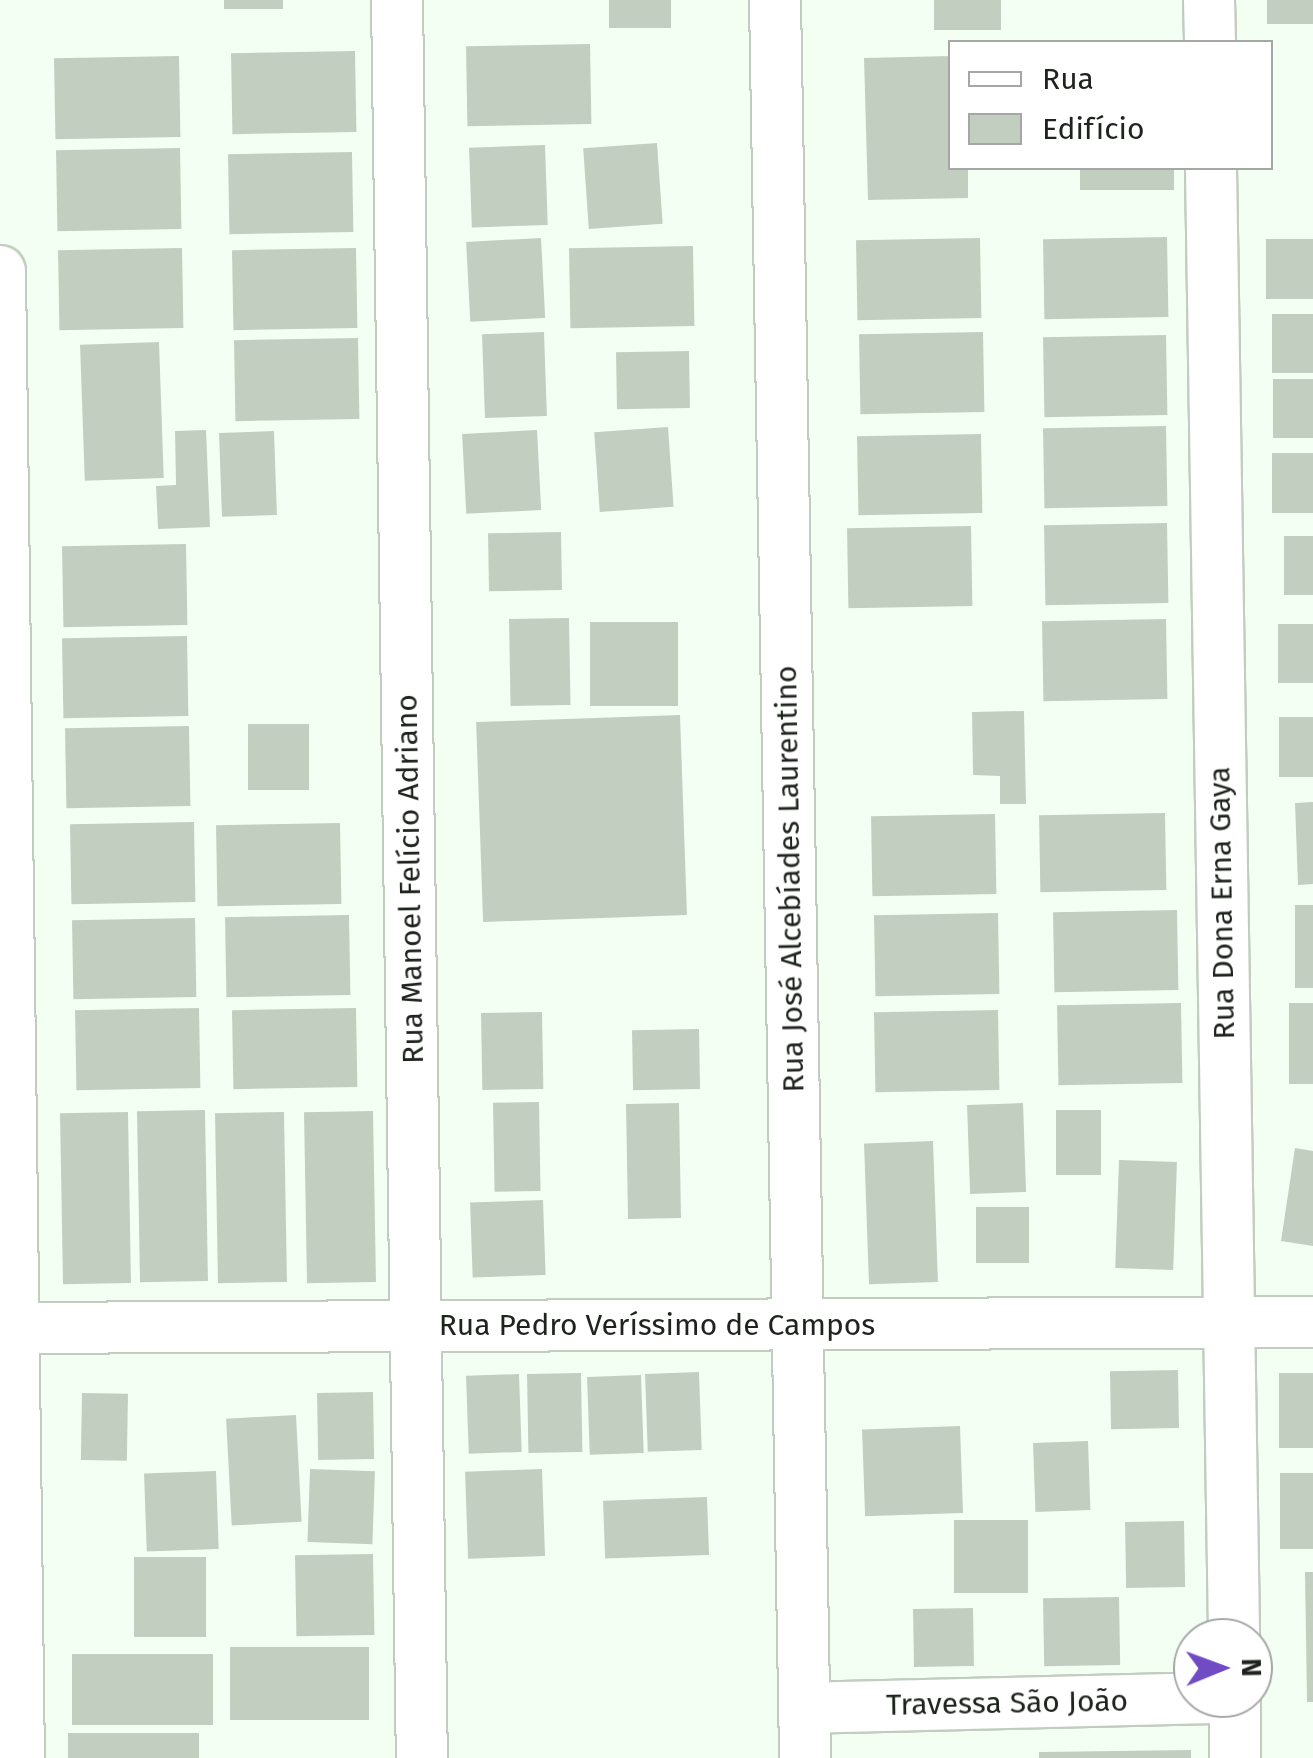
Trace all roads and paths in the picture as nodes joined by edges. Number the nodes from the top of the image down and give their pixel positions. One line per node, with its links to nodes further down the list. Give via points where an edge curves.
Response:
1 (398, 0): 10 (street, Rua Manoel Felício Adriano)
2 (775, 0): 9 (street, Rua José Alcebíades Laurentino)
3 (1209, 0): 4 (street)
4 (1210, 40)
5 (1212, 170): 7 (street, Rua Dona Erna Gaya)
6 (0, 271): 11 (street)
7 (1229, 1322): 8 (street, Rua Pedro Veríssimo de Campos); 9 (street, Rua Pedro Veríssimo de Campos); 12 (street, Rua Dona Erna Gaya)
8 (1313, 1322)
9 (798, 1324): 10 (street, Rua Pedro Veríssimo de Campos); 14 (street, Rua José Alcebíades Laurentino)
10 (416, 1326): 11 (street, Rua Pedro Veríssimo de Campos); 17 (street, Rua Manoel Felício Adriano)
11 (7, 1328): 16 (street)
12 (1234, 1618)
13 (1173, 1699): 14 (street, Travessa São João)
14 (804, 1708): 18 (street, Rua José Alcebíades Laurentino)
15 (1235, 1718): 19 (street)
16 (20, 1758)
17 (422, 1758)
18 (806, 1758)
19 (1236, 1758)

